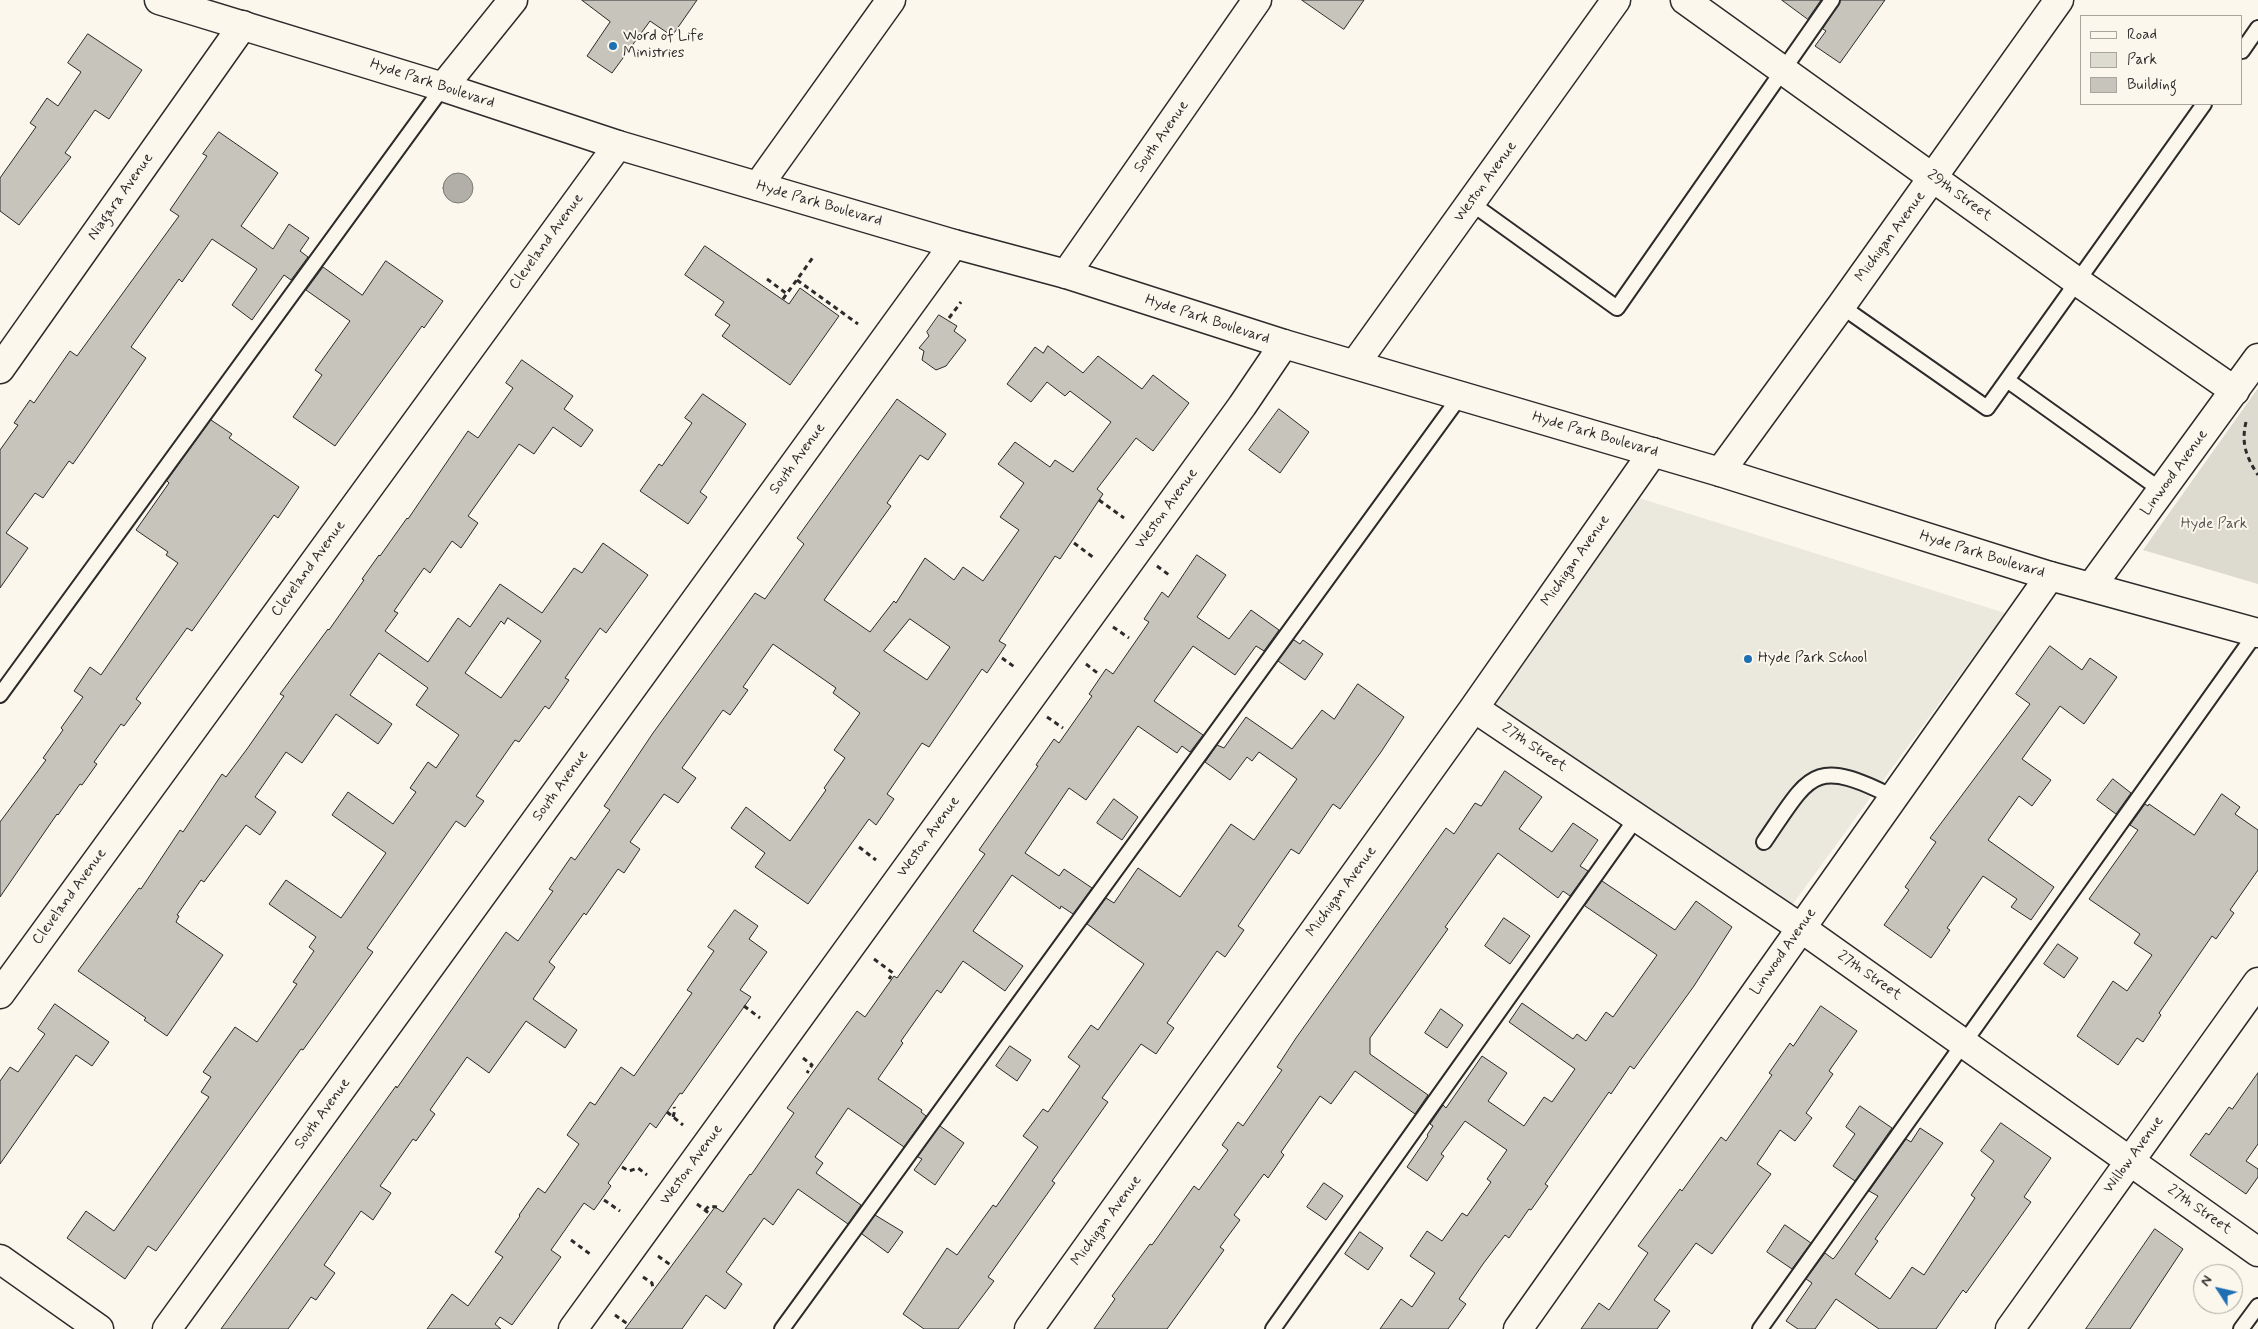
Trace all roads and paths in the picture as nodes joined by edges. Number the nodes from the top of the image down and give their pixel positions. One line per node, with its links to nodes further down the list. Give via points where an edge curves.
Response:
1 (158, 0): 9 (street, Hyde Park Boulevard)
2 (513, 0): 13 (street)
3 (891, 0): 17 (street)
4 (1257, 0): 21 (street, South Avenue)
5 (1616, 0): 18 (street, Weston Avenue)
6 (1685, 0): 12 (street, 29th Street)
7 (1832, 0): 12 (lane)
8 (2059, 0): 16 (street, Michigan Avenue)
9 (243, 25): 13 (street, Hyde Park Boulevard); 34 (street, Niagara Avenue)
10 (2258, 28): 11 (lane)
11 (2243, 50)
12 (1783, 70): 16 (street, 29th Street); 18 (lane, via 1617,308)
13 (442, 87): 15 (street, Hyde Park Boulevard); 57 (lane)
14 (2203, 105): 24 (lane)
15 (618, 145): 17 (street, Hyde Park Boulevard); 70 (street, Cleveland Avenue)
16 (1933, 178): 24 (street, 29th Street); 28 (street, Michigan Avenue)
17 (758, 186): 19 (street, Hyde Park Boulevard)
18 (1471, 204): 33 (street, Weston Avenue)
19 (954, 244): 21 (street, Hyde Park Boulevard); 101 (street, South Avenue)
20 (814, 256): 23 (path)
21 (1066, 274): 31 (street, Hyde Park Boulevard)
22 (767, 279): 25 (path)
23 (797, 280): 25 (path); 30 (path)
24 (2078, 282): 35 (lane); 37 (street, 29th Street)
25 (787, 294): 26 (path)
26 (783, 300)
27 (961, 302): 29 (path)
28 (1841, 306): 35 (lane, via 1987,408); 39 (street, Michigan Avenue)
29 (949, 318)
30 (858, 324)
31 (1284, 344): 33 (street, Hyde Park Boulevard); 102 (street, Weston Avenue)
32 (2258, 358): 37 (street, Linwood Avenue)
33 (1356, 364): 36 (street, Hyde Park Boulevard)
34 (0, 369)
35 (2007, 380): 41 (lane)
36 (1461, 396): 38 (street, Hyde Park Boulevard); 103 (lane)
37 (2241, 403): 40 (path, via 2246,456); 41 (street, Linwood Avenue)
38 (1653, 452): 39 (street, Hyde Park Boulevard); 58 (street, Michigan Avenue)
39 (1720, 472): 48 (street, Hyde Park Boulevard)
40 (2258, 475)
41 (2161, 490): 49 (street, Linwood Avenue)
42 (1099, 500): 43 (path)
43 (1124, 518)
44 (1074, 543): 45 (path)
45 (1094, 558)
46 (1155, 565): 47 (path)
47 (1169, 575)
48 (2050, 576): 49 (street, Hyde Park Boulevard); 61 (street, Linwood Avenue)
49 (2091, 587): 51 (street, Hyde Park Boulevard)
50 (1111, 625): 52 (path)
51 (2257, 633): 73 (lane)
52 (1129, 638)
53 (1002, 658): 55 (path)
54 (1083, 662): 56 (path)
55 (1016, 668)
56 (1100, 675)
57 (0, 695)
58 (1474, 708): 62 (street, 27th Street); 104 (street, Michigan Avenue)
59 (1045, 715): 60 (path)
60 (1063, 728)
61 (1893, 797): 63 (lane, via 1860,781 1831,774 1813,779 1803,786); 66 (street, Linwood Avenue)
62 (1637, 817): 66 (street, 27th Street); 105 (lane)
63 (1764, 842)
64 (859, 847): 65 (path)
65 (876, 860)
66 (1801, 928): 73 (street, 27th Street); 106 (street, Linwood Avenue)
67 (870, 956): 68 (path, via 893,973)
68 (889, 979)
69 (2258, 982): 80 (street, Willow Avenue)
70 (0, 994)
71 (744, 1006): 72 (path)
72 (760, 1018)
73 (1963, 1042): 80 (street, 27th Street); 107 (lane)
74 (798, 1055): 75 (path, via 812,1065)
75 (806, 1073)
76 (674, 1107): 78 (path)
77 (666, 1112): 78 (path)
78 (672, 1117): 79 (path)
79 (683, 1124)
80 (2130, 1160): 90 (street, 27th Street); 108 (street, Willow Avenue)
81 (622, 1167): 82 (path, via 629,1171 638,1168)
82 (647, 1175)
83 (604, 1200): 87 (path)
84 (692, 1200): 86 (path)
85 (717, 1207): 86 (path, via 709,1206)
86 (705, 1210): 88 (path)
87 (620, 1211)
88 (710, 1214)
89 (571, 1240): 92 (path)
90 (2258, 1252)
91 (654, 1253): 94 (path)
92 (590, 1254)
93 (0, 1259): 100 (street)
94 (672, 1266)
95 (638, 1274): 96 (path, via 652,1283)
96 (653, 1289)
97 (2258, 1306): 109 (lane)
98 (611, 1311): 99 (path)
99 (628, 1324)
100 (99, 1329)
101 (167, 1329)
102 (573, 1329)
103 (782, 1329)
104 (1029, 1329)
105 (1273, 1329)
106 (1518, 1329)
107 (1760, 1329)
108 (2010, 1329)
109 (2241, 1329)

